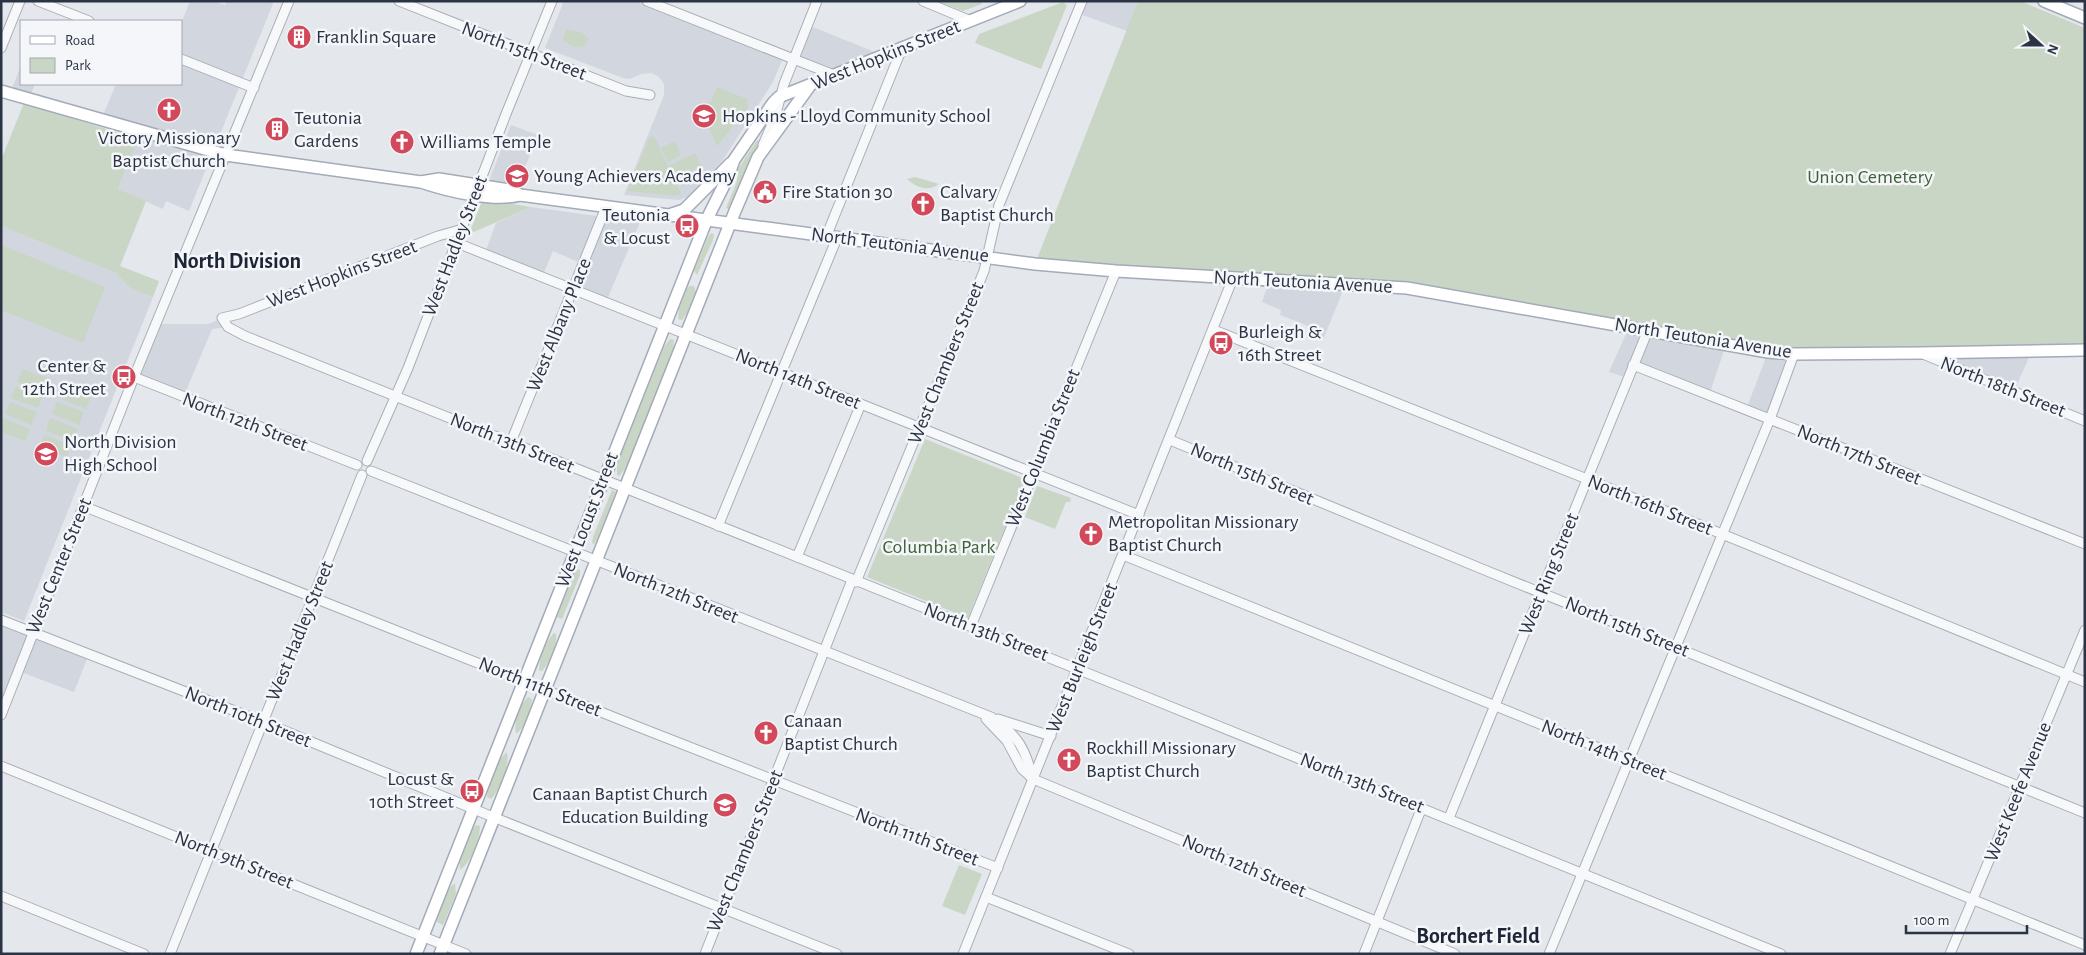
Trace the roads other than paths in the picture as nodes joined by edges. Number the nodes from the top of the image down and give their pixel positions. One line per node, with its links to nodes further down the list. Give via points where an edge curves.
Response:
1 (20, 1): 15 (street)
2 (38, 1): 13 (street)
3 (289, 1): 22 (street, West Center Street)
4 (399, 1): 17 (street, North 15th Street)
5 (552, 1): 17 (street, West Hadley Street)
6 (647, 1): 19 (street)
7 (817, 1): 19 (street, West Locust Street)
8 (923, 1): 14 (street)
9 (1020, 1): 14 (main road, West Hopkins Street)
10 (1082, 1): 37 (street, West Chambers Street, via 999,205)
11 (2044, 1): 12 (main road)
12 (2085, 18)
13 (86, 20)
14 (971, 21): 16 (main road, West Hopkins Street)
15 (1, 48)
16 (902, 48): 20 (main road, West Hopkins Street); 35 (street)
17 (531, 54): 24 (street, North 15th Street, via 626,91); 29 (street, West Hadley Street)
18 (182, 59): 22 (street)
19 (794, 60): 20 (street); 25 (street, West Locust Street)
20 (834, 75): 21 (main road, West Hopkins Street)
21 (809, 87): 25 (main road, West Hopkins Street); 27 (main road)
22 (254, 88): 26 (street, West Center Street)
23 (1, 91): 26 (main road, North Teutonia Avenue)
24 (650, 94)
25 (779, 97): 27 (street, West Locust Street, via 775,117); 28 (main road, West Locust Street)
26 (226, 155): 29 (main road, North Teutonia Avenue, via 421,182 439,179); 51 (street, West Center Street)
27 (758, 156): 33 (main road, West Locust Street)
28 (734, 160): 31 (main road, via 684,210); 32 (main road, West Locust Street)
29 (477, 189): 30 (main road, North Teutonia Avenue, via 510,190 520,195); 34 (street, West Hadley Street)
30 (606, 206): 31 (main road, North Teutonia Avenue); 40 (street, West Albany Place)
31 (671, 214): 32 (main road, North Teutonia Avenue)
32 (707, 219): 33 (main road, North Teutonia Avenue); 42 (main road, West Locust Street)
33 (730, 222): 35 (main road, North Teutonia Avenue); 45 (main road, West Locust Street)
34 (462, 229): 36 (street, West Hadley Street); 41 (street, West Hopkins Street)
35 (832, 237): 37 (main road, North Teutonia Avenue); 50 (street)
36 (457, 243): 40 (street, North 14th Street); 52 (street, West Hadley Street)
37 (988, 256): 38 (main road, North Teutonia Avenue); 56 (street, West Chambers Street)
38 (1116, 271): 39 (main road, North Teutonia Avenue); 62 (street, West Columbia Street)
39 (1233, 278): 43 (street, West Burleigh Street); 44 (main road, North Teutonia Avenue, via 1407,288)
40 (574, 289): 42 (street, North 14th Street); 58 (street, West Albany Place)
41 (222, 318): 52 (street, North 13th Street, via 233,330)
42 (664, 325): 45 (street, North 14th Street); 64 (main road, West Locust Street)
43 (1214, 330): 57 (street, West Burleigh Street); 65 (street, North 16th Street)
44 (1648, 330): 48 (main road, North Teutonia Avenue, via 1760,351); 49 (street, West Ring Street)
45 (685, 334): 50 (street, North 14th Street); 66 (main road, West Locust Street)
46 (2085, 350): 47 (main road, North Teutonia Avenue)
47 (1921, 353): 48 (main road, North Teutonia Avenue); 55 (street, North 18th Street)
48 (1794, 354): 54 (street)
49 (1633, 365): 54 (street, North 17th Street); 65 (street, West Ring Street)
50 (781, 373): 53 (street, North 14th Street); 69 (street)
51 (134, 378): 60 (street, North 12th Street); 67 (street, West Center Street)
52 (396, 396): 58 (street, North 13th Street); 59 (street, West Hadley Street)
53 (861, 404): 56 (street, North 14th Street); 74 (street)
54 (1770, 419): 70 (street); 71 (street, North 17th Street)
55 (2085, 421)
56 (919, 428): 62 (street, North 14th Street); 76 (street, West Chambers Street)
57 (1170, 440): 68 (street, West Burleigh Street); 77 (street, North 15th Street)
58 (511, 442): 64 (street, North 13th Street)
59 (367, 461): 60 (street); 61 (street, via 372,466)
60 (356, 465): 63 (street)
61 (371, 471): 63 (street); 72 (street, North 12th Street)
62 (1033, 472): 68 (street, North 14th Street); 80 (street, West Columbia Street)
63 (362, 475): 78 (street, West Hadley Street)
64 (603, 479): 66 (street, North 13th Street); 72 (main road, West Locust Street)
65 (1587, 479): 70 (street, North 16th Street); 77 (street, West Ring Street)
66 (624, 487): 69 (street, North 13th Street); 75 (main road, West Locust Street)
67 (83, 506): 78 (street, North 11th Street); 82 (street, West Center Street)
68 (1139, 515): 73 (street, West Burleigh Street)
69 (718, 526): 74 (street, North 13th Street)
70 (1722, 534): 83 (street); 86 (street, North 16th Street)
71 (2085, 544)
72 (576, 552): 75 (street, North 12th Street); 87 (main road, West Locust Street)
73 (1123, 555): 85 (street, West Burleigh Street); 90 (street, North 14th Street)
74 (797, 557): 76 (street, North 13th Street)
75 (595, 560): 84 (street, North 12th Street); 89 (main road, West Locust Street)
76 (854, 581): 80 (street, North 13th Street); 84 (street, West Chambers Street)
77 (1541, 593): 83 (street, North 15th Street); 90 (street, West Ring Street)
78 (314, 596): 87 (street, North 11th Street); 94 (street, West Hadley Street)
79 (1, 620): 82 (street, North 10th Street)
80 (971, 626): 85 (street, North 13th Street)
81 (2085, 630): 86 (street, West Keefe Avenue)
82 (33, 632): 92 (street, West Center Street); 94 (street, North 10th Street)
83 (1675, 647): 96 (street); 100 (street, North 15th Street)
84 (823, 651): 91 (street, North 12th Street); 99 (street, West Chambers Street)
85 (1077, 668): 95 (street, West Burleigh Street); 101 (street, North 13th Street)
86 (2066, 675): 88 (street, North 16th Street); 100 (street, West Keefe Avenue)
87 (524, 680): 89 (street, North 11th Street); 102 (main road, West Locust Street)
88 (2085, 682)
89 (544, 688): 99 (street, North 11th Street); 104 (main road, West Locust Street)
90 (1494, 705): 96 (street, North 14th Street); 105 (street, West Ring Street)
91 (981, 714): 93 (street, North 12th Street); 98 (street, North 12th Street, via 1007,741 1022,769)
92 (1, 715)
93 (990, 717): 95 (street); 98 (street, North 12th Street, via 1019,741)
94 (263, 722): 102 (street, North 10th Street); 106 (street, West Hadley Street)
95 (1050, 736): 98 (street, West Burleigh Street)
96 (1630, 761): 108 (street); 111 (street, North 14th Street)
97 (1, 766): 106 (street, North 9th Street)
98 (1033, 779): 107 (street, West Burleigh Street); 113 (street, North 12th Street)
99 (773, 781): 107 (street, North 11th Street); 112 (street, West Chambers Street)
100 (2020, 786): 103 (street, North 15th Street); 111 (street, West Keefe Avenue)
101 (1422, 807): 105 (street, North 13th Street); 113 (street)
102 (472, 809): 104 (street, North 10th Street); 114 (main road, West Locust Street)
103 (2085, 813)
104 (493, 818): 112 (street, North 10th Street); 116 (main road, West Locust Street)
105 (1449, 818): 108 (street, North 13th Street)
106 (211, 851): 114 (street, North 9th Street); 118 (street, West Hadley Street)
107 (998, 868): 110 (street, West Burleigh Street)
108 (1583, 873): 127 (street); 128 (street, North 13th Street)
109 (1, 896): 117 (street)
110 (986, 897): 123 (street, West Burleigh Street); 124 (street, North 11th Street)
111 (1973, 900): 115 (street, North 14th Street); 129 (street, West Keefe Avenue)
112 (723, 908): 121 (street, West Chambers Street); 122 (street)
113 (1377, 921): 125 (street); 126 (street, North 12th Street)
114 (423, 936): 116 (street, North 9th Street); 119 (main road, West Locust Street)
115 (2085, 944)
116 (441, 949): 120 (street, North 9th Street)
117 (144, 954)
118 (170, 954)
119 (416, 954)
120 (466, 954)
121 (705, 954)
122 (837, 954)
123 (963, 954)
124 (1129, 954)
125 (1364, 954)
126 (1455, 954)
127 (1549, 954)
128 (1781, 954)
129 (1950, 954)

